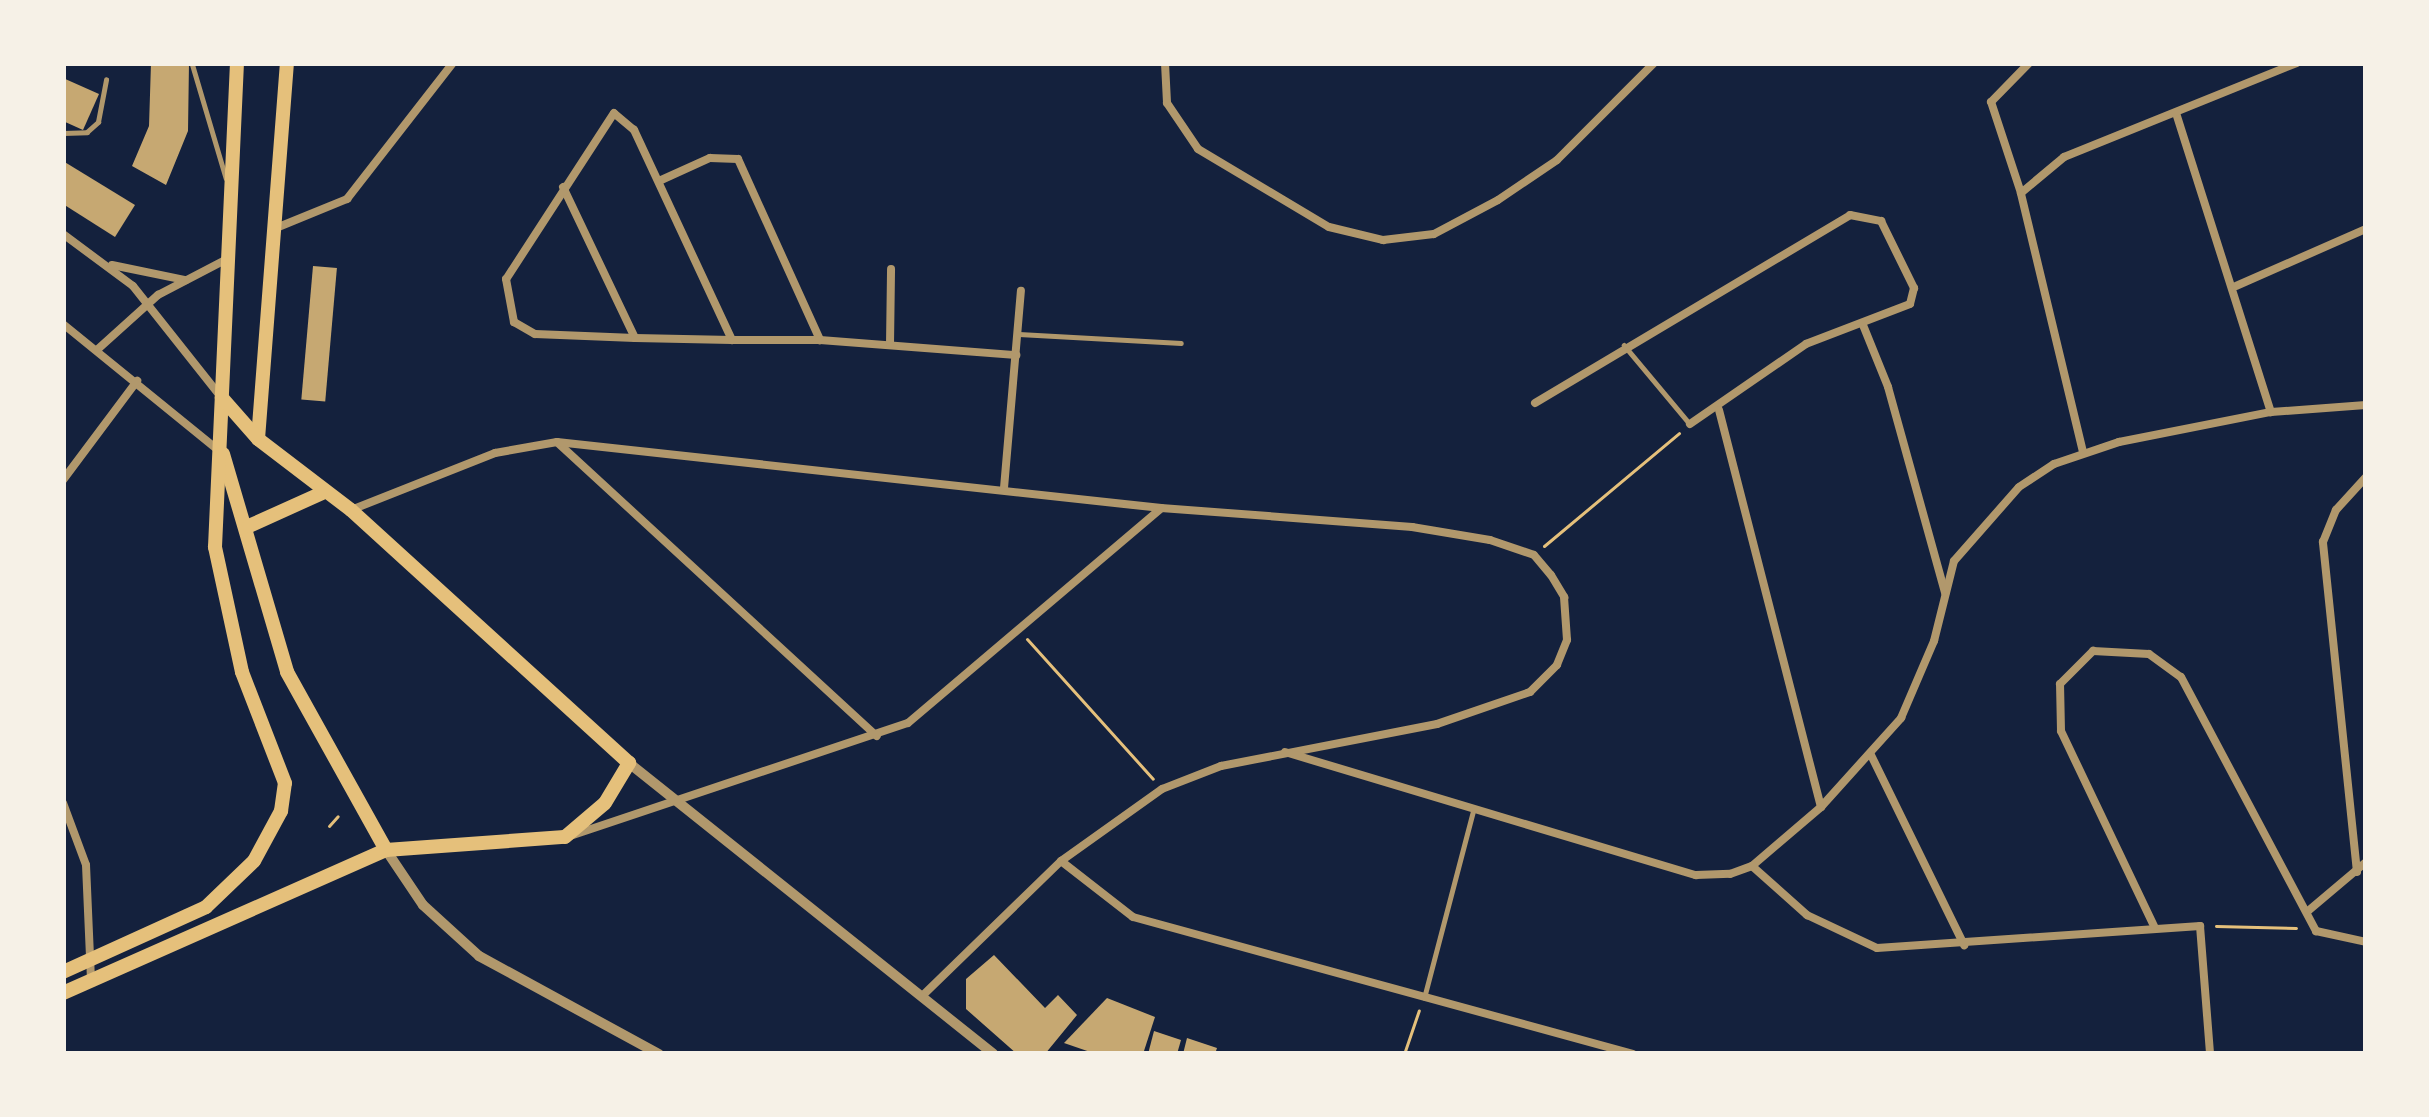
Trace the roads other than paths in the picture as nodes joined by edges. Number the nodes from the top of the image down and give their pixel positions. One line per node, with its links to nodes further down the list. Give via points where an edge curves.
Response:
1 (192, 63): 15 (lane)
2 (237, 63): 15 (main road)
3 (287, 63): 16 (main road)
4 (452, 63): 16 (street, via 347,199)
5 (1165, 63): 6 (street, via 1167,104 1198,149 1329,227 1383,240 1434,234 1498,200 1557,160)
6 (1654, 63)
7 (2029, 63): 14 (street, via 1991,102)
8 (2297, 63): 10 (street)
9 (106, 80): 11 (lane, via 98,122 87,132)
10 (2176, 113): 14 (street, via 2064,157); 23 (street)
11 (63, 133)
12 (659, 181): 13 (street, via 626,118 605,119); 30 (street); 31 (street, via 710,158 738,159)
13 (562, 186): 29 (street); 29 (street, via 506,279 514,322 535,334)
14 (2021, 193): 46 (street)
15 (234, 200): 19 (main road)
16 (272, 230): 44 (main road)
17 (2366, 230): 23 (street)
18 (63, 234): 20 (street)
19 (230, 258): 22 (street); 38 (main road)
20 (105, 262): 22 (street); 25 (street)
21 (891, 269): 33 (street)
22 (186, 280): 25 (street)
23 (2236, 286): 42 (street)
24 (1021, 291): 28 (street)
25 (148, 303): 35 (street); 38 (street)
26 (63, 324): 35 (street)
27 (1863, 325): 34 (street, via 1914,296 1881,221 1868,213 1850,215); 41 (street, via 1806,344); 55 (street)
28 (1018, 334): 32 (lane); 36 (street)
29 (635, 338): 30 (street)
30 (732, 340): 31 (street)
31 (820, 340): 33 (street)
32 (1181, 343)
33 (890, 344): 36 (street)
34 (1624, 345): 39 (street); 43 (lane)
35 (98, 349): 37 (street)
36 (1016, 355): 50 (street)
37 (136, 381): 47 (street); 49 (street)
38 (222, 398): 44 (main road); 47 (main road)
39 (1535, 403)
40 (2366, 405): 42 (street)
41 (1719, 410): 43 (street); 62 (street)
42 (2272, 412): 46 (street)
43 (1690, 424)
44 (258, 439): 51 (main road)
45 (557, 442): 50 (street); 53 (street, via 495,453); 56 (street)
46 (2083, 452): 55 (street, via 1996,507 1954,560)
47 (223, 454): 54 (main road); 74 (main road, via 214,501 221,597 277,753 281,811 254,861 206,907)
48 (2366, 477): 69 (street, via 2336,510 2323,542)
49 (63, 480)
50 (1004, 488): 52 (street)
51 (322, 493): 53 (main road); 54 (main road)
52 (1161, 508): 56 (street, via 944,698); 57 (street, via 1412,527 1534,555 1564,597 1568,618 1557,665 1530,692 1437,724)
53 (351, 510): 59 (main road)
54 (249, 526): 65 (main road, via 259,590 287,672)
55 (1945, 594): 58 (street, via 1920,680)
56 (877, 736): 61 (street)
57 (1283, 751): 63 (street); 66 (street, via 1162,789)
58 (1870, 755): 62 (street); 73 (street)
59 (629, 764): 61 (street); 64 (main road, via 605,803)
60 (63, 803): 74 (street, via 86,865)
61 (674, 804): 64 (street); 78 (street)
62 (1821, 807): 68 (street)
63 (1474, 808): 68 (street, via 1696,875); 79 (lane)
64 (565, 837): 65 (main road)
65 (386, 850): 76 (main road); 80 (street, via 423,905 479,956)
66 (1060, 861): 78 (street); 79 (street, via 1133,917)
67 (2366, 862): 69 (street)
68 (1752, 866): 73 (street, via 1807,915 1877,949)
69 (2357, 872): 70 (street)
70 (2308, 911): 71 (street, via 2182,677 2149,654 2092,651 2060,685 2061,731); 72 (street, via 2316,931)
71 (2154, 926): 73 (street); 83 (street, via 2200,926)
72 (2366, 942)
73 (1964, 945)
74 (91, 961): 75 (main road); 76 (street)
75 (63, 972)
76 (91, 981): 77 (main road)
77 (63, 993)
78 (924, 994): 81 (street)
79 (1424, 998): 82 (street)
80 (659, 1054)
81 (993, 1054)
82 (1633, 1054)
83 (2210, 1054)

